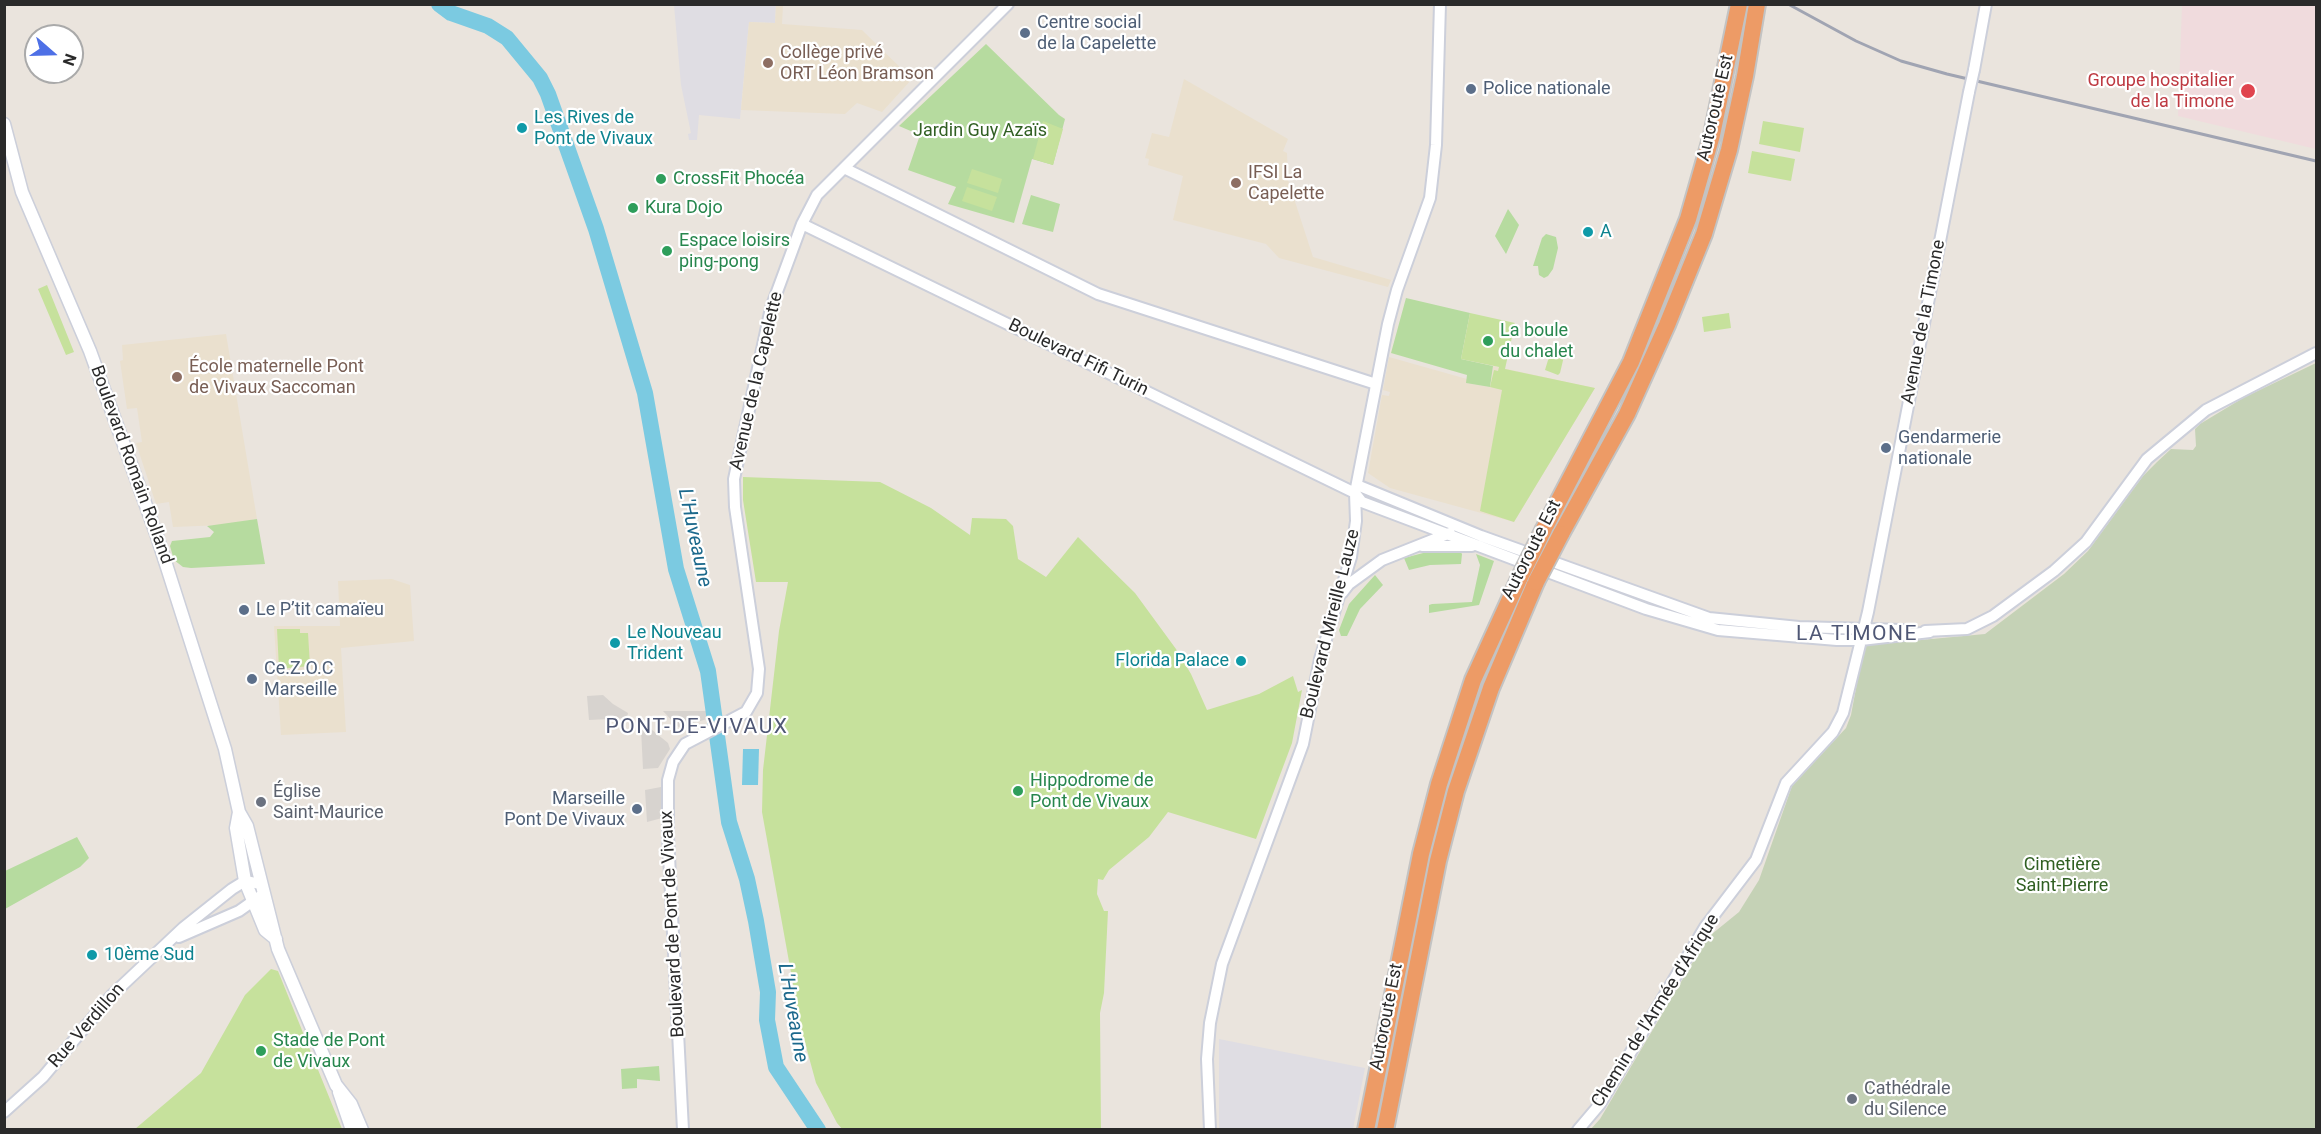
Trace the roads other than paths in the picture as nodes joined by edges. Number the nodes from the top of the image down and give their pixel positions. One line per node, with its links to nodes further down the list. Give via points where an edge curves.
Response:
1 (1008, 4): 7 (street, Avenue de la Capelette)
2 (1440, 4): 10 (street, Boulevard Mireille Lauze, via 1436,145 1430,198 1395,295)
3 (1739, 4): 32 (highway, Autoroute Est, bridge, via 1712,135 1688,219 1631,362 1544,529 1473,680 1439,784 1418,866)
4 (1757, 4): 33 (highway, Autoroute Est, bridge, via 1729,150 1704,234 1627,414 1536,582 1491,688 1456,790 1438,861)
5 (1986, 4): 16 (street, Avenue de la Timone, bridge)
6 (4, 124): 18 (main road, Boulevard Romain Rolland, via 22,192 90,351 150,514 225,748)
7 (844, 168): 8 (street, Avenue de la Capelette, via 817,195); 10 (street, via 1098,294)
8 (802, 224): 11 (street, Boulevard Fifi Turin); 17 (street, Avenue de la Capelette, via 771,308 734,479 760,676 757,693 751,707)
9 (2316, 353): 16 (street, via 2206,410 2147,459 2086,542 1993,616 1967,629)
10 (1376, 384): 11 (street, Boulevard Mireille Lauze)
11 (1356, 489): 12 (street, via 1362,502); 13 (street); 15 (street, Boulevard Mireille Lauze, via 1354,536)
12 (1446, 533): 13 (street); 14 (street)
13 (1481, 541): 14 (street); 16 (street, via 1746,628)
14 (1416, 546): 15 (street, via 1370,568)
15 (1338, 598): 31 (street, Boulevard Mireille Lauze, via 1302,744 1219,978 1207,1059)
16 (1863, 635): 34 (street, Chemin de l'Armée d'Afrique, via 1839,723 1786,783 1752,866 1705,927 1600,1104)
17 (703, 733): 30 (street, Boulevard de Pont de Vivaux, via 676,755 668,785)
18 (239, 812): 19 (main road, Boulevard Romain Rolland, via 236,828); 20 (main road, Boulevard Romain Rolland, via 247,826)
19 (245, 881): 20 (street); 21 (main road, Boulevard Romain Rolland); 22 (street, Rue Verdillon)
20 (262, 889): 21 (street, Rue Verdillon); 24 (main road, Boulevard Romain Rolland)
21 (252, 903): 23 (street, Rue Verdillon); 24 (main road, Boulevard Romain Rolland, via 265,930)
22 (211, 905): 23 (street); 25 (street, Rue Verdillon)
23 (219, 918): 25 (street, Rue Verdillon)
24 (276, 939): 26 (main road, Boulevard Romain Rolland)
25 (170, 941): 27 (street, Rue Verdillon, via 112,995 43,1077)
26 (338, 1088): 28 (main road, Boulevard Romain Rolland); 29 (main road, Boulevard Romain Rolland, via 351,1104)
27 (4, 1112)
28 (352, 1130)
29 (362, 1130)
30 (683, 1130)
31 (1210, 1130)
32 (1366, 1130)
33 (1385, 1130)
34 (1578, 1130)

